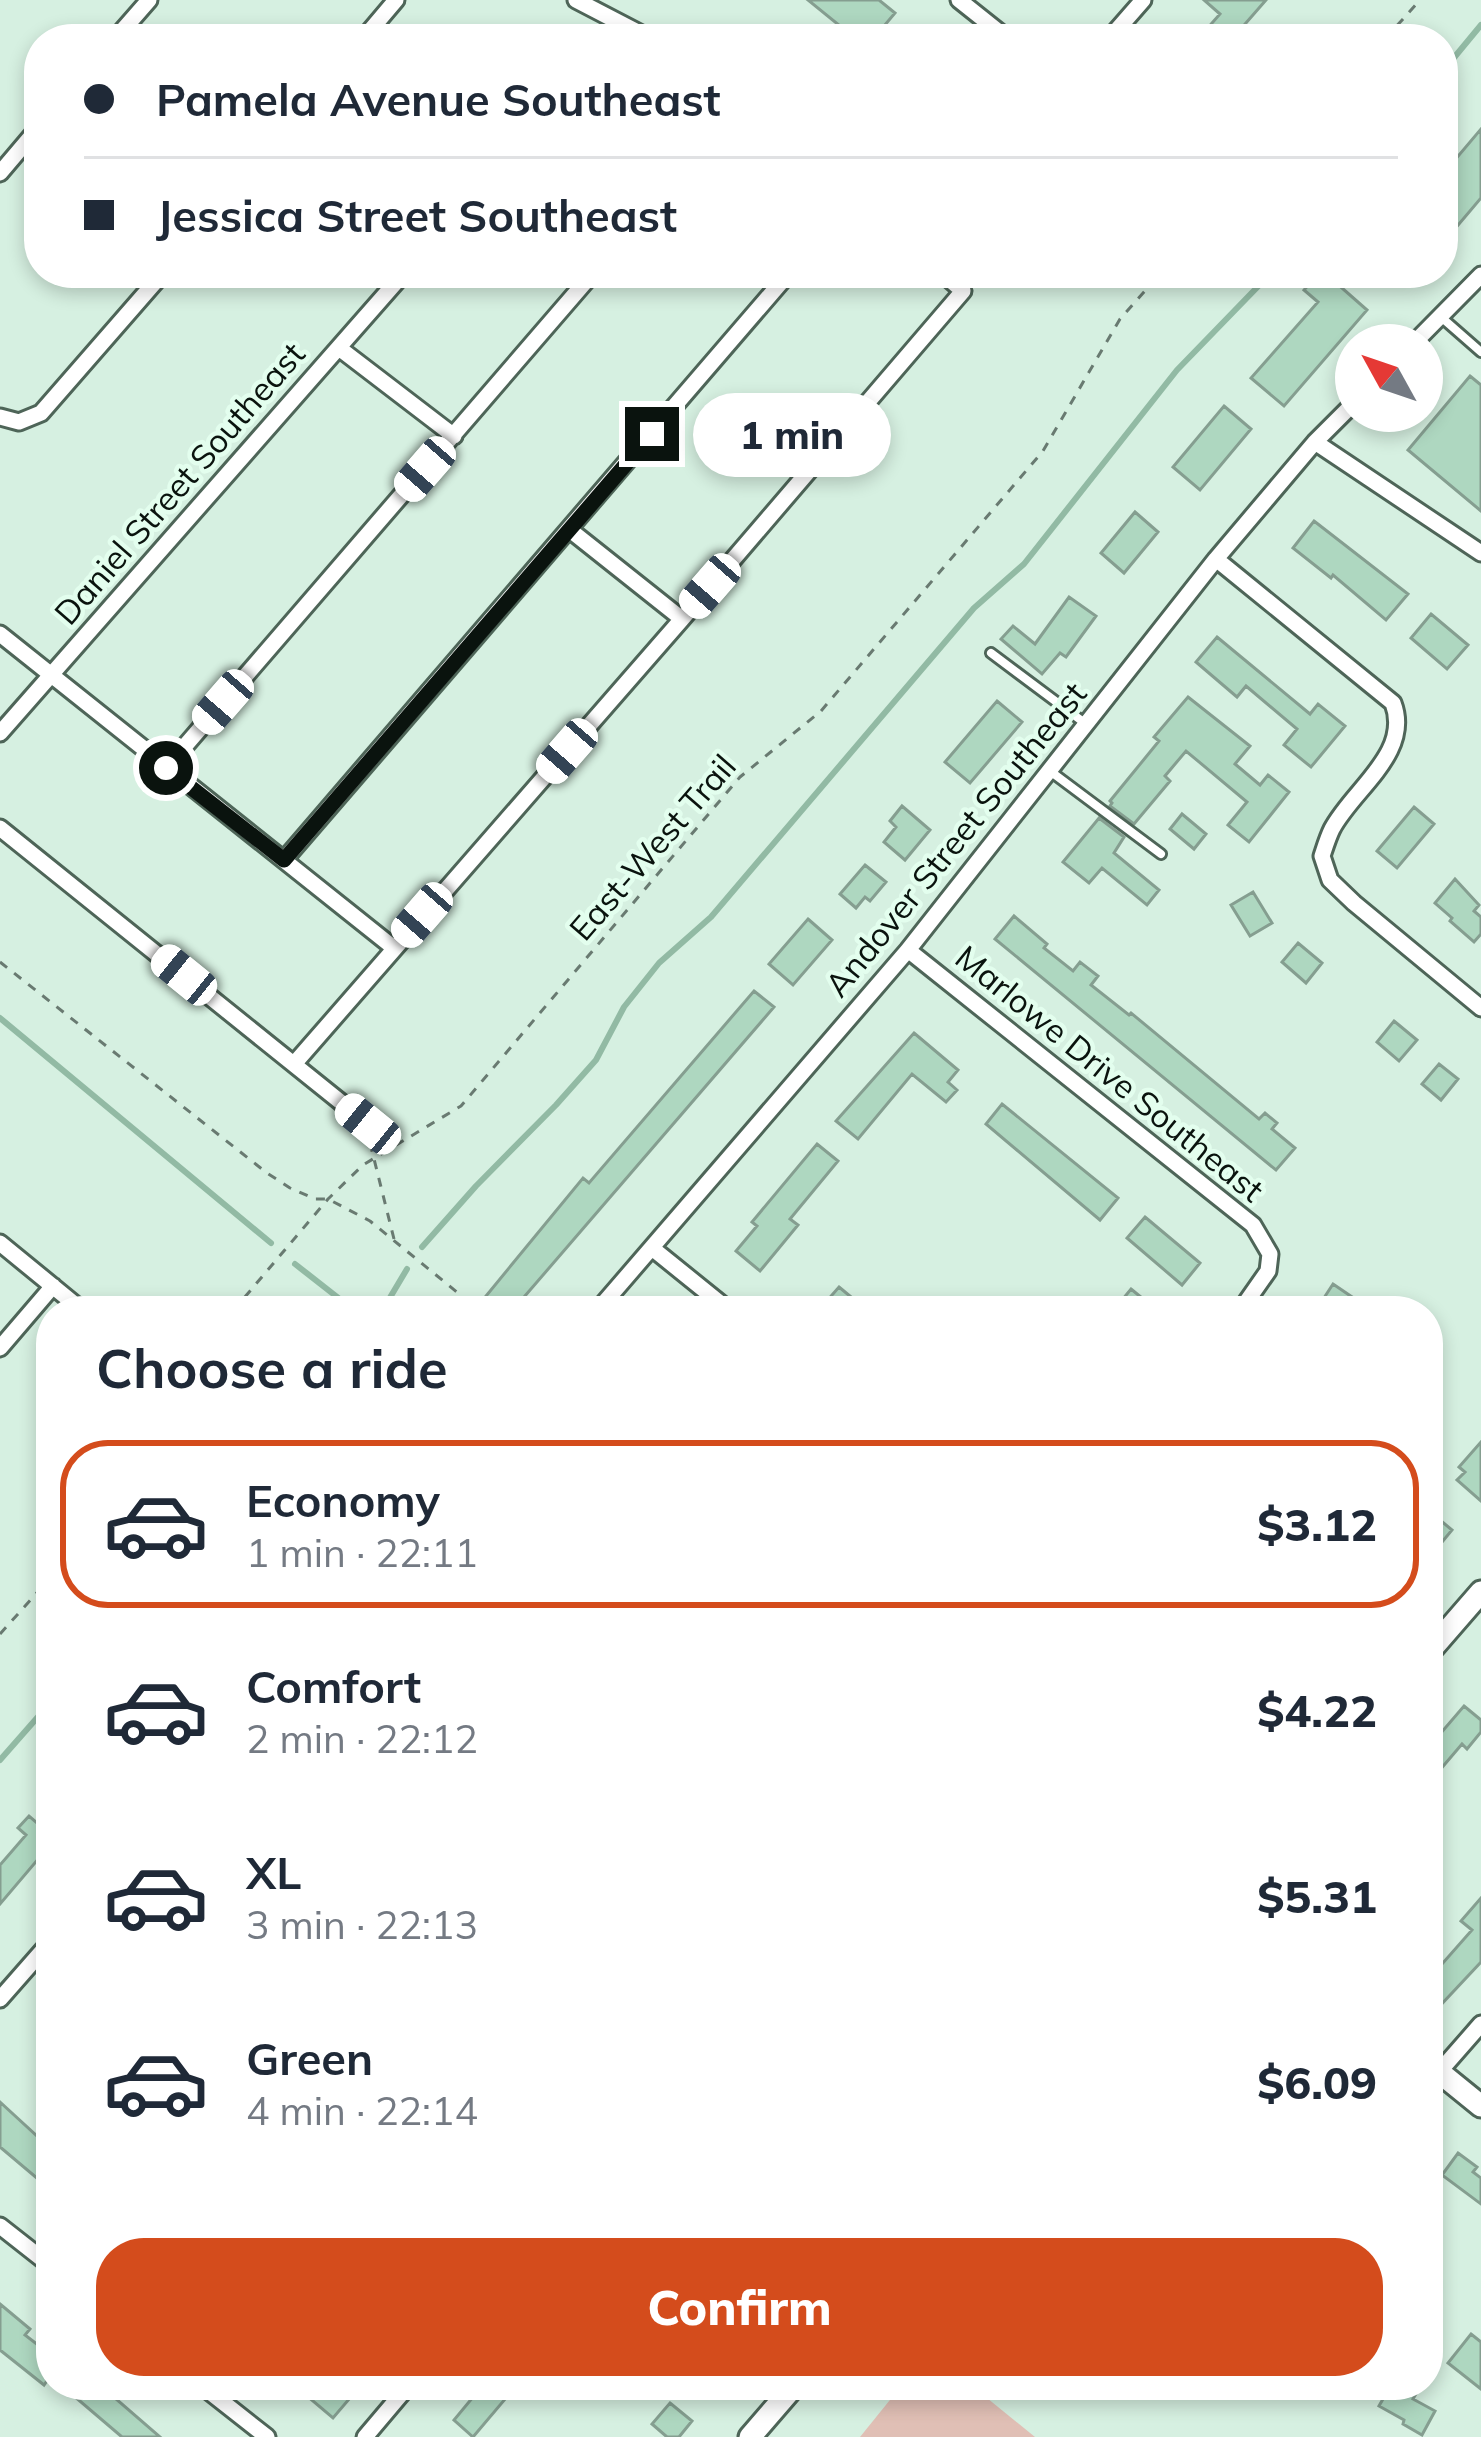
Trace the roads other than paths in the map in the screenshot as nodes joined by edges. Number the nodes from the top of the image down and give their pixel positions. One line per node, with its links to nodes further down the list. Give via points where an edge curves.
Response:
1 (149, 0): 7 (street)
2 (396, 0): 8 (street)
3 (576, 0): 6 (street)
4 (1143, 0): 10 (street)
5 (962, 2): 9 (street)
6 (620, 23)
7 (128, 24)
8 (376, 24)
9 (989, 24)
10 (1122, 24)
11 (24, 144): 12 (street)
12 (0, 172)
13 (1481, 275): 19 (street)
14 (150, 288): 23 (street, via 41,412 19,422)
15 (391, 288): 21 (street, Daniel Street Southeast)
16 (580, 288): 25 (street)
17 (776, 288): 27 (street)
18 (960, 288): 30 (street)
19 (1440, 316): 20 (street); 22 (lane)
20 (1432, 324)
21 (339, 347): 25 (street); 33 (street, Daniel Street Southeast)
22 (1481, 352)
23 (0, 417)
24 (1335, 422): 26 (street, Andover Street Southeast)
25 (454, 436): 36 (street)
26 (1315, 442): 28 (street); 29 (street, Andover Street Southeast)
27 (570, 530): 30 (street); 40 (street)
28 (1481, 553)
29 (1216, 559): 34 (street, Andover Street Southeast); 43 (street, via 1393,703 1399,720 1387,758 1333,826 1322,856 1330,880 1354,904)
30 (682, 619): 41 (street)
31 (0, 634): 33 (street)
32 (992, 653): 34 (lane)
33 (50, 674): 35 (street, Daniel Street Southeast); 36 (street)
34 (1086, 724): 37 (street, Andover Street Southeast)
35 (0, 733)
36 (166, 768): 40 (street)
37 (1049, 770): 39 (lane); 42 (street, Andover Street Southeast)
38 (0, 828): 44 (street)
39 (1161, 854)
40 (284, 860): 41 (street)
41 (394, 948): 44 (street)
42 (908, 950): 47 (street, Andover Street Southeast); 53 (street, Marlowe Drive Southeast, via 1253,1226 1270,1254)
43 (1481, 1008)
44 (294, 1064): 45 (street)
45 (368, 1124)
46 (0, 1244): 48 (street)
47 (652, 1248): 51 (street, Andover Street Southeast); 52 (street)
48 (53, 1286): 49 (street); 50 (street)
49 (44, 1296)
50 (65, 1296)
51 (610, 1296)
52 (711, 1296)
53 (1250, 1296)
54 (36, 1306): 55 (street)
55 (0, 1348)
56 (1481, 1592): 57 (main road)
57 (1443, 1636)
58 (36, 1958): 59 (street)
59 (0, 1999)
60 (1481, 2024): 61 (street)
61 (1443, 2060)
62 (1443, 2075): 63 (main road)
63 (1481, 2106)
64 (0, 2226): 65 (street)
65 (36, 2254)
66 (220, 2400): 69 (street)
67 (396, 2400): 70 (street)
68 (782, 2400): 71 (main road)
69 (267, 2437)
70 (365, 2437)
71 (750, 2437)

